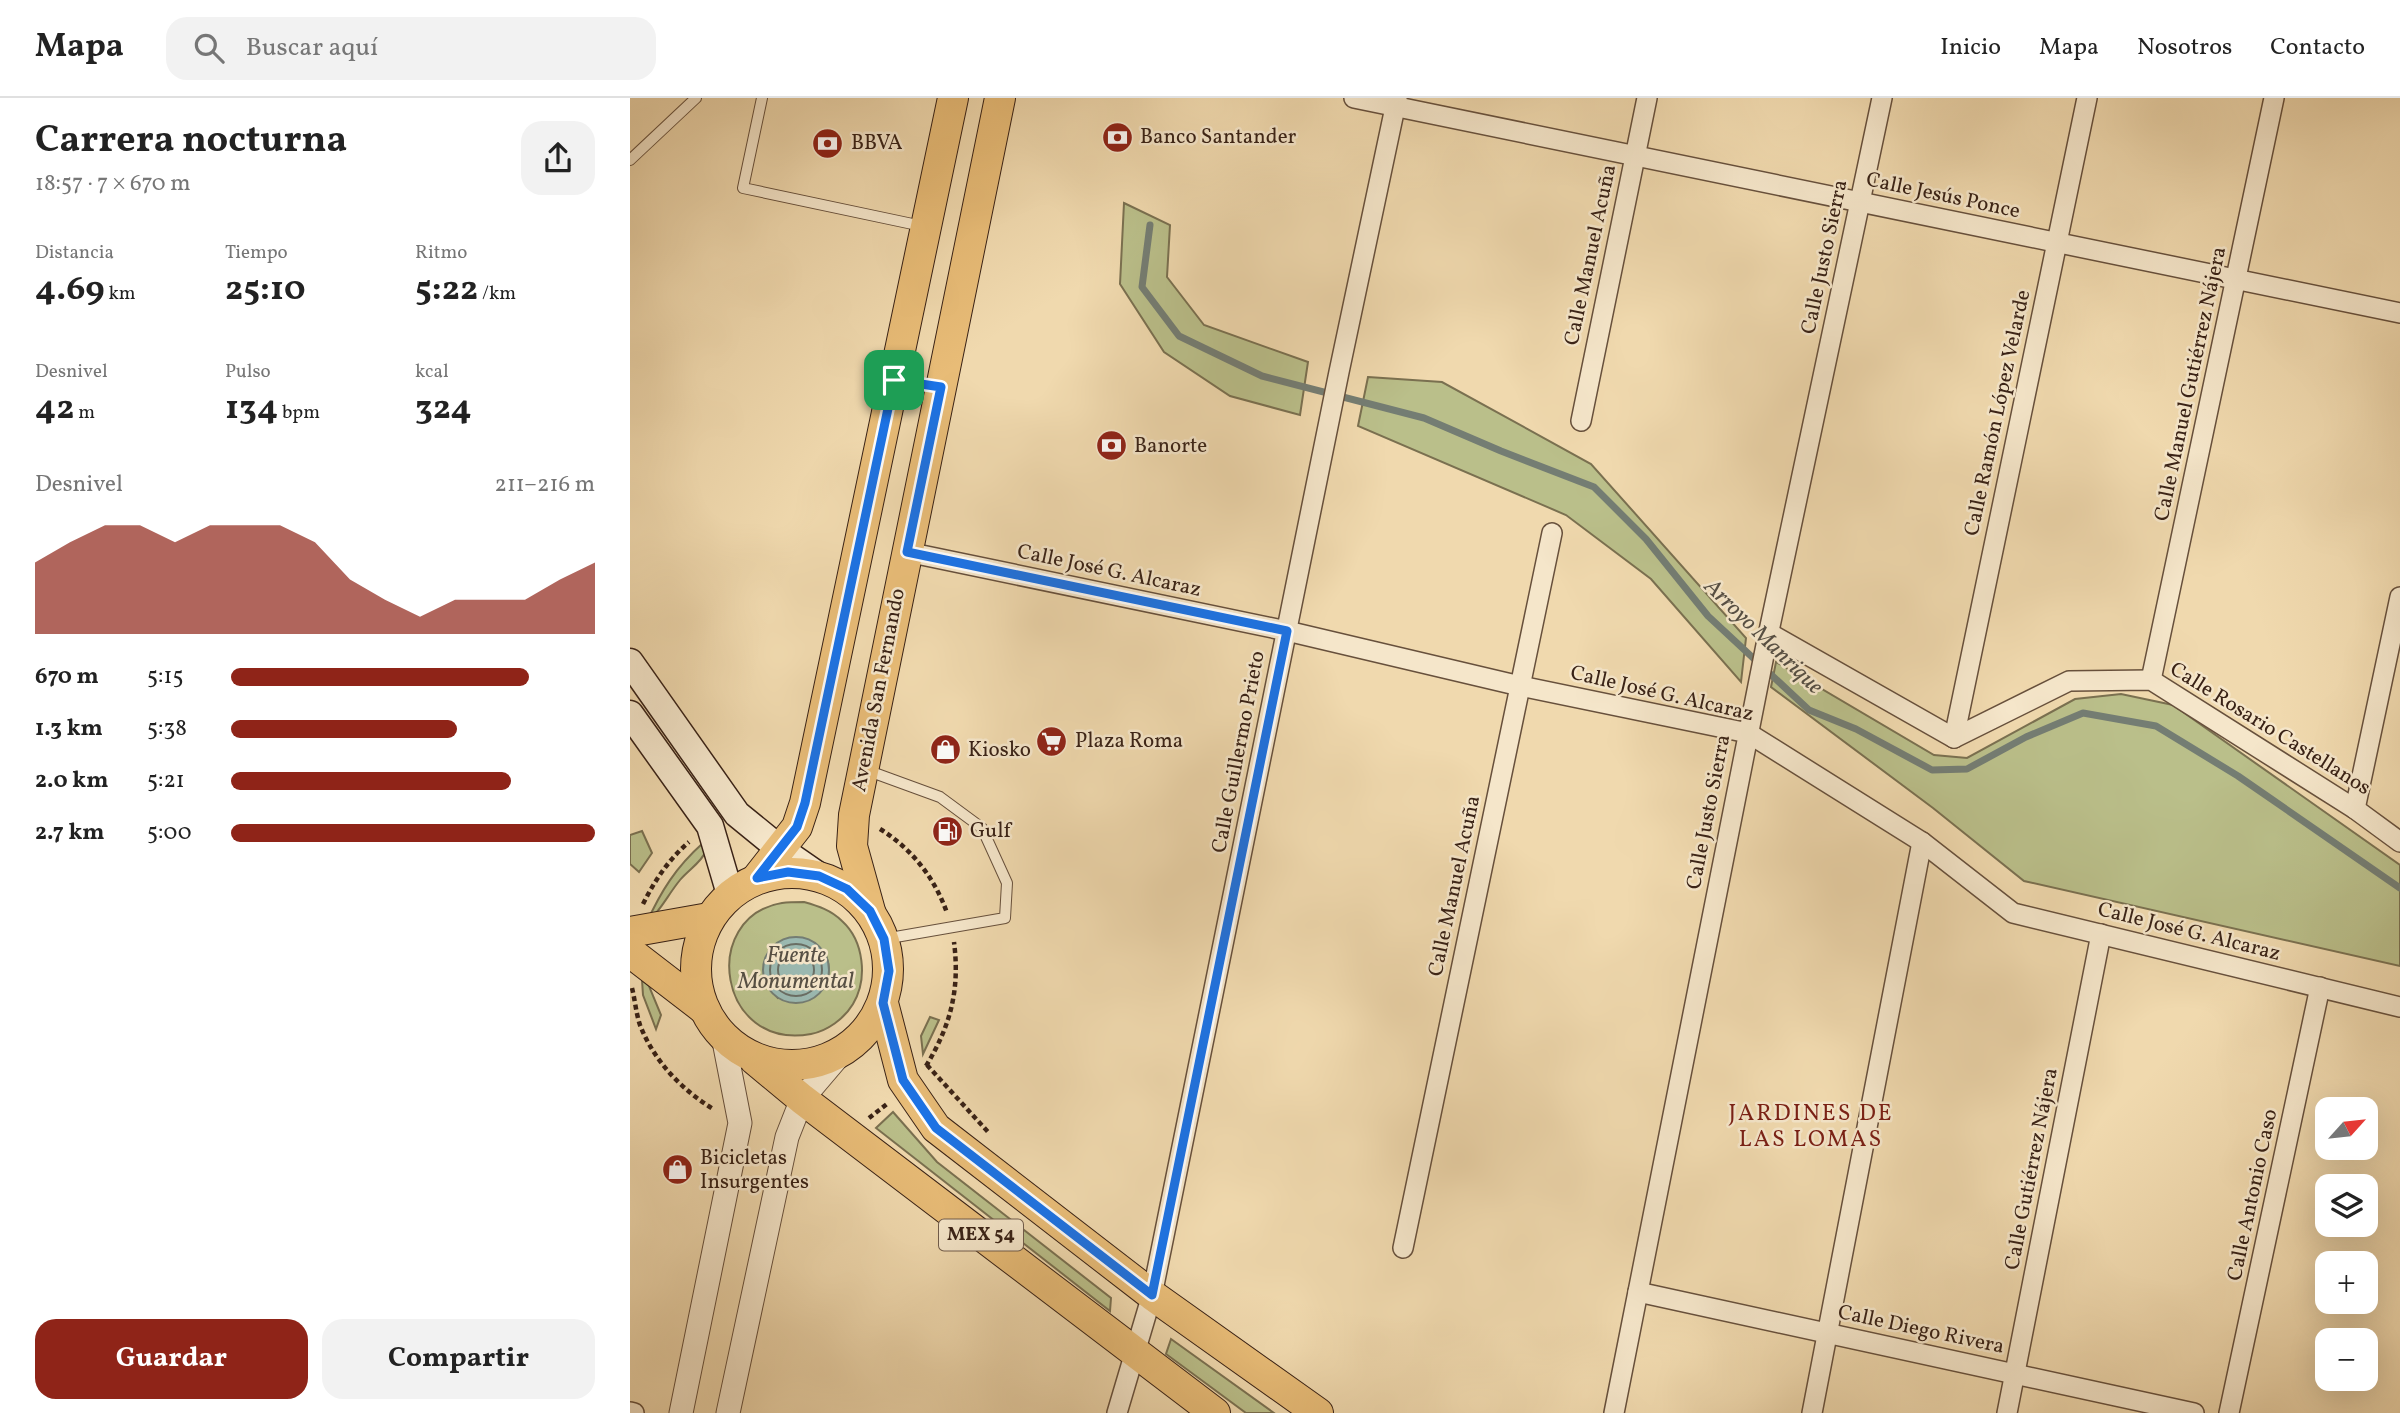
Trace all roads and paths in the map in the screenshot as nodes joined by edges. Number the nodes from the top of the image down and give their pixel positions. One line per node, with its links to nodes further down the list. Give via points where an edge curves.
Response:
1 (696, 98): 12 (lane)
2 (762, 98): 14 (lane, via 743,188)
3 (953, 98): 14 (main road)
4 (1000, 98): 19 (main road, Avenida San Fernando)
5 (1354, 98): 10 (street, Calle Jesús Ponce)
6 (1647, 98): 11 (street, Calle Manuel Acuña)
7 (1882, 98): 13 (street, Calle Justo Sierra)
8 (2087, 98): 15 (street, Calle Ramón López Velarde)
9 (2274, 98): 16 (street, Calle Manuel Gutiérrez Nájera)
10 (1396, 102): 11 (street, Calle Jesús Ponce); 24 (street, Calle Guillermo Prieto)
11 (1635, 156): 13 (street, Calle Jesús Ponce); 20 (street, Calle Manuel Acuña)
12 (630, 160)
13 (1860, 202): 15 (street, Calle Jesús Ponce); 25 (street, Calle Justo Sierra)
14 (926, 227): 18 (main road)
15 (2057, 243): 16 (street, Calle Jesús Ponce); 31 (street, Calle Ramón López Velarde)
16 (2236, 279): 17 (street, Calle Jesús Ponce); 27 (street, Calle Manuel Gutiérrez Nájera)
17 (2400, 313)
18 (894, 380): 19 (main road); 36 (main road, via 805,803 797,827)
19 (941, 387): 22 (main road, Avenida San Fernando)
20 (1581, 421)
21 (1552, 533): 28 (street, Calle Manuel Acuña)
22 (907, 552): 24 (street, Calle José G. Alcaraz); 32 (main road, Avenida San Fernando)
23 (2400, 597): 33 (street)
24 (1287, 631): 28 (street, Calle José G. Alcaraz); 56 (street, Calle Guillermo Prieto)
25 (1767, 639): 30 (street, Calle Justo Sierra); 31 (street)
26 (630, 663): 36 (main road, via 737,814)
27 (2151, 680): 31 (street, Calle Rosario Castellanos, via 2069,681); 33 (street, Calle Rosario Castellanos)
28 (1520, 686): 30 (street, Calle José G. Alcaraz); 54 (street, Calle Manuel Acuña)
29 (630, 714): 39 (main road, via 710,826)
30 (1748, 733): 34 (street, Calle José G. Alcaraz); 55 (street, Calle Justo Sierra)
31 (1954, 738)
32 (862, 769): 40 (main road, Avenida San Fernando, via 852,846); 44 (lane, via 940,797 982,828 1007,883 1005,918)
33 (2355, 809): 35 (street, Calle Rosario Castellanos)
34 (1922, 842): 43 (street, Calle José G. Alcaraz, via 2013,912); 57 (street)
35 (2400, 842)
36 (780, 849): 37 (main road); 38 (main road)
37 (819, 876): 38 (main road, via 788,872); 40 (main road, via 847,889)
38 (757, 878): 39 (main road)
39 (730, 894): 41 (main road)
40 (870, 911): 44 (main road)
41 (709, 918): 42 (main road); 49 (main road, via 697,947 696,979)
42 (630, 932)
43 (2101, 934): 46 (street, Calle José G. Alcaraz); 59 (street, Calle Gutiérrez Nájera)
44 (884, 939): 47 (main road, via 889,971)
45 (630, 952): 49 (main road)
46 (2320, 987): 48 (street, Calle José G. Alcaraz); 69 (street, Calle Antonio Caso)
47 (883, 1003): 51 (main road, via 867,1031); 56 (main road, MEX 54, via 903,1080 936,1128)
48 (2400, 1007)
49 (704, 1009): 50 (main road)
50 (723, 1036): 52 (main road); 60 (street, via 740,1124)
51 (842, 1052): 52 (main road, via 812,1064 779,1065); 53 (street)
52 (749, 1055): 53 (main road, MEX 54)
53 (802, 1099): 58 (main road, MEX 54); 61 (street, via 787,1138)
54 (1402, 1248)
55 (1638, 1292): 57 (street, Calle Diego Rivera); 65 (street, Calle Justo Sierra)
56 (1152, 1295): 58 (street, Calle Guillermo Prieto); 64 (main road, MEX 54)
57 (1829, 1333): 59 (street, Calle Diego Rivera); 66 (street)
58 (1135, 1353): 62 (street, Calle Guillermo Prieto); 63 (main road, MEX 54)
59 (2015, 1374): 67 (street, Calle Gutiérrez Nájera); 68 (street, Calle Diego Rivera)
60 (681, 1413)
61 (728, 1413)
62 (1117, 1413)
63 (1215, 1413)
64 (1318, 1413)
65 (1614, 1413)
66 (1812, 1413)
67 (2007, 1413)
68 (2194, 1413)
69 (2229, 1413)

